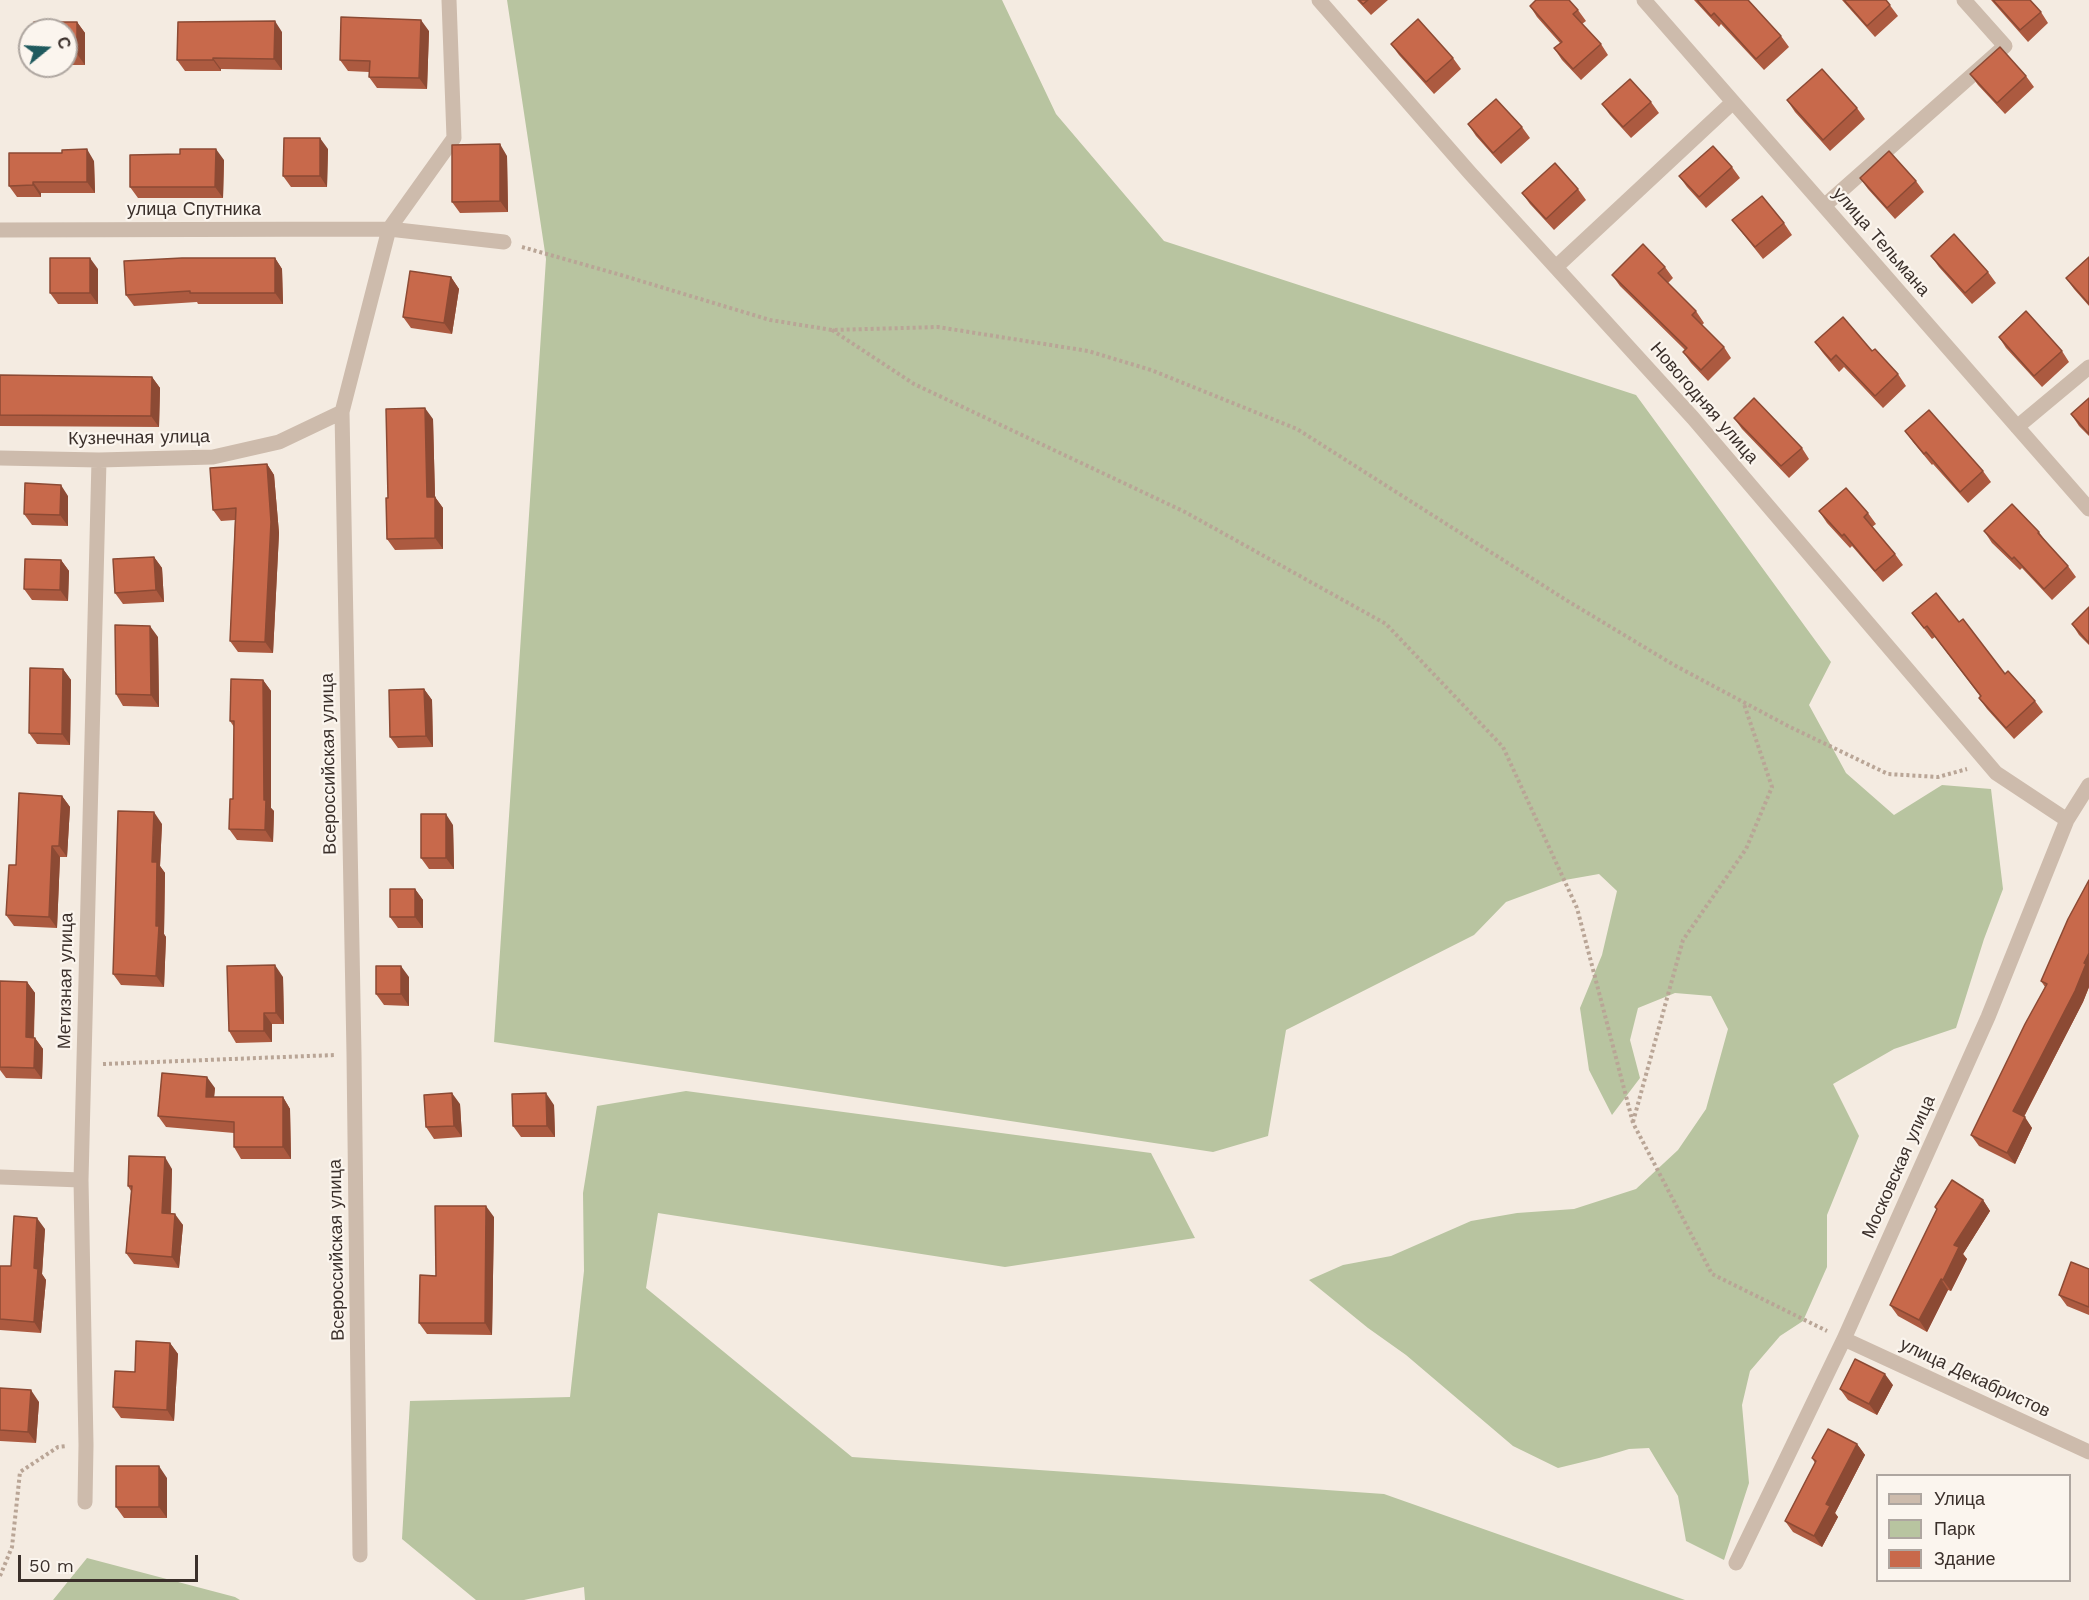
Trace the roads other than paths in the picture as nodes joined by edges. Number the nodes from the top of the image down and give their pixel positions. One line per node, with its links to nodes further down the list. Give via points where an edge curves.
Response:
1 (449, 0): 7 (street, Всероссийская улица, via 454,138)
2 (1319, 0): 10 (street, Новогодняя улица)
3 (1644, 0): 5 (street, улица Тельмана)
4 (1964, 0): 6 (street, via 2005,46)
5 (1733, 102): 6 (street, улица Тельмана); 10 (street)
6 (1824, 206): 13 (street, улица Тельмана)
7 (389, 229): 8 (street, улица Спутника); 9 (street, улица Спутника); 12 (street, Всероссийская улица)
8 (0, 230)
9 (504, 242)
10 (1556, 267): 18 (street, Новогодняя улица, via 1693,418 1996,773)
11 (2089, 367): 13 (street)
12 (342, 412): 15 (street, Кузнечная улица, via 279,442 213,457); 24 (street, Всероссийская улица)
13 (2017, 428): 16 (street, улица Тельмана)
14 (0, 458): 15 (street, Кузнечная улица)
15 (99, 460): 20 (street, Метизная улица)
16 (2089, 509)
17 (2089, 784): 18 (street, Московская улица)
18 (2067, 820): 21 (street, Московская улица, via 1988,1017)
19 (0, 1177): 20 (street)
20 (81, 1180): 23 (street, Метизная улица)
21 (1844, 1339): 22 (street, улица Декабристов); 25 (street, Московская улица)
22 (2088, 1448)
23 (85, 1502)
24 (360, 1555)
25 (1736, 1563)

